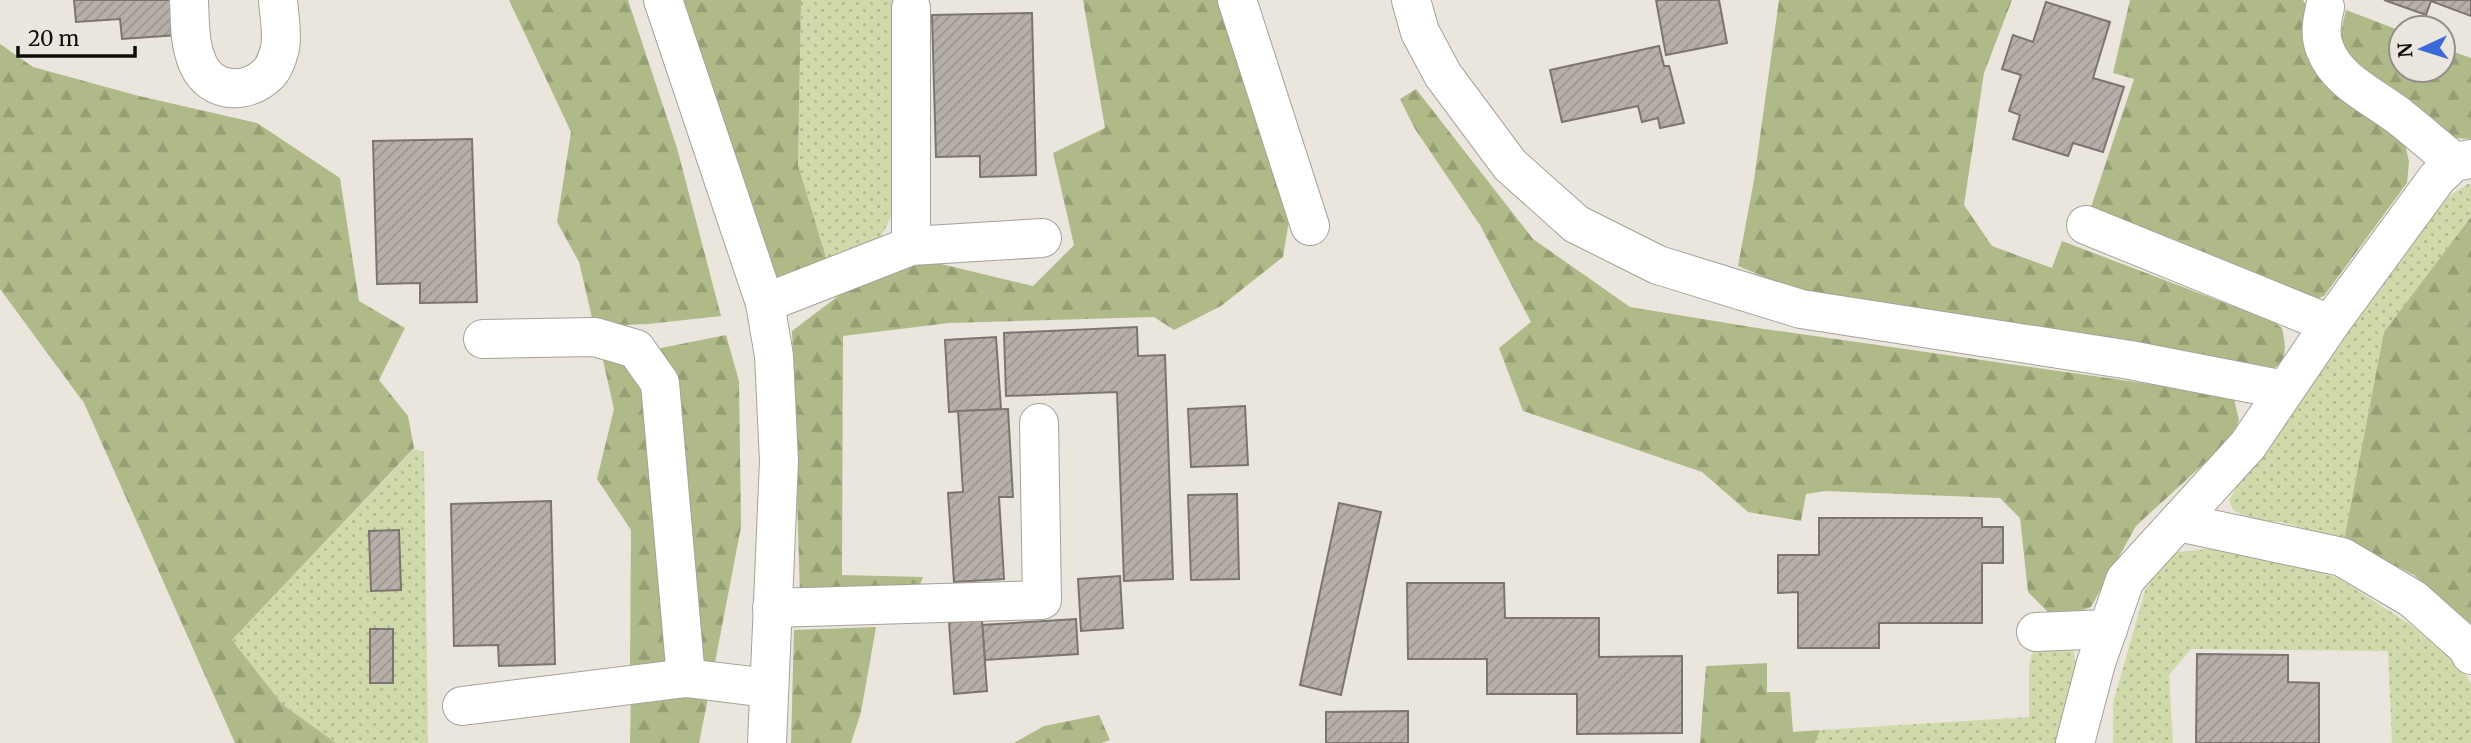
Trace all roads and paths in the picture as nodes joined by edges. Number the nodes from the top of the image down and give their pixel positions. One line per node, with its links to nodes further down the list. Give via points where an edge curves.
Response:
1 (189, 0): 2 (street, via 198,66 214,84 233,89 253,86 271,71 281,46)
2 (278, 0)
3 (663, 0): 13 (street)
4 (1237, 0): 10 (street)
5 (1410, 0): 16 (street, via 1420,32 1443,75 1510,164 1576,224 1658,265 1801,309 2130,360)
6 (2325, 7): 8 (street, via 2320,28 2336,68 2360,90)
7 (911, 8): 12 (street)
8 (2463, 160): 14 (street, via 2437,178)
9 (2086, 225): 14 (street)
10 (1310, 226)
11 (1042, 238): 12 (street)
12 (911, 246): 13 (street)
13 (765, 303): 19 (street, via 774,356 779,461)
14 (2330, 324): 16 (street)
15 (482, 339): 23 (street, via 595,337 636,349 660,383)
16 (2285, 390): 18 (street, via 2248,445)
17 (1039, 423): 19 (street, via 1042,600)
18 (2178, 522): 20 (street, via 2125,580); 22 (street, via 2342,557 2413,599)
19 (772, 608): 24 (street)
20 (2109, 629): 21 (street); 27 (street)
21 (2036, 632)
22 (2471, 654)
23 (686, 678): 24 (street); 25 (street)
24 (768, 688): 26 (street)
25 (462, 706)
26 (767, 743)
27 (2075, 743)

